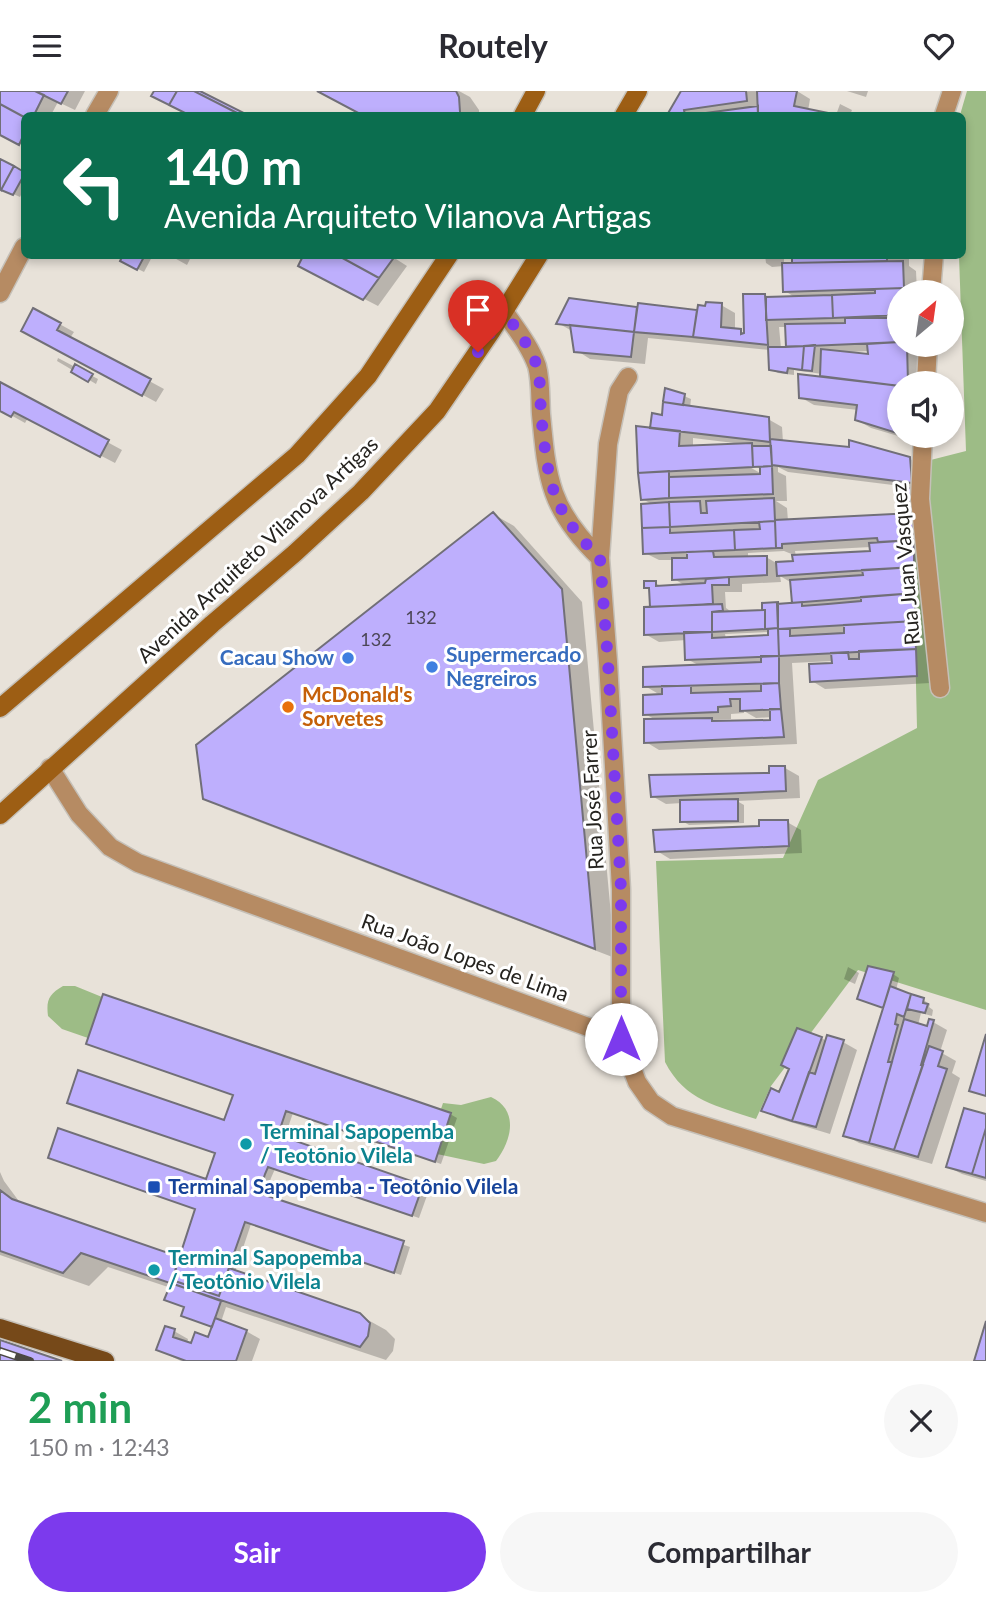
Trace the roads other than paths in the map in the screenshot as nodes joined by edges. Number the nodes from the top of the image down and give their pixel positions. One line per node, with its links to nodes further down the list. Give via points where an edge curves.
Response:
1 (109, 91): 5 (street)
2 (536, 91): 6 (main road)
3 (638, 91): 7 (main road)
4 (952, 91): 8 (street)
5 (97, 112)
6 (525, 112)
7 (626, 112)
8 (945, 112)
9 (21, 253): 14 (street)
10 (446, 259): 20 (main road, Avenida Arquiteto Vilanova Artigas, via 368,376 297,455)
11 (536, 259): 15 (main road, Avenida Arquiteto Vilanova Artigas)
12 (934, 259): 13 (street)
13 (932, 280)
14 (0, 293)
15 (504, 311): 18 (street, via 532,351 538,370 546,462 554,496 579,538); 21 (main road, Avenida Arquiteto Vilanova Artigas, via 437,411 361,492)
16 (628, 377): 18 (street, Rua José Farrer, via 618,391 608,444)
17 (922, 448): 19 (street, Rua Juan Vasquez, via 920,499)
18 (600, 558): 23 (street, Rua José Farrer, via 621,889)
19 (940, 688)
20 (0, 708)
21 (50, 768): 22 (main road, Avenida Arquiteto Vilanova Artigas); 23 (street, Rua João Lopes de Lima, via 79,814 110,847 138,863)
22 (0, 814)
23 (621, 1039): 24 (street, via 637,1082 651,1102 673,1116)
24 (986, 1213)
25 (0, 1328): 26 (main road)
26 (105, 1361)

